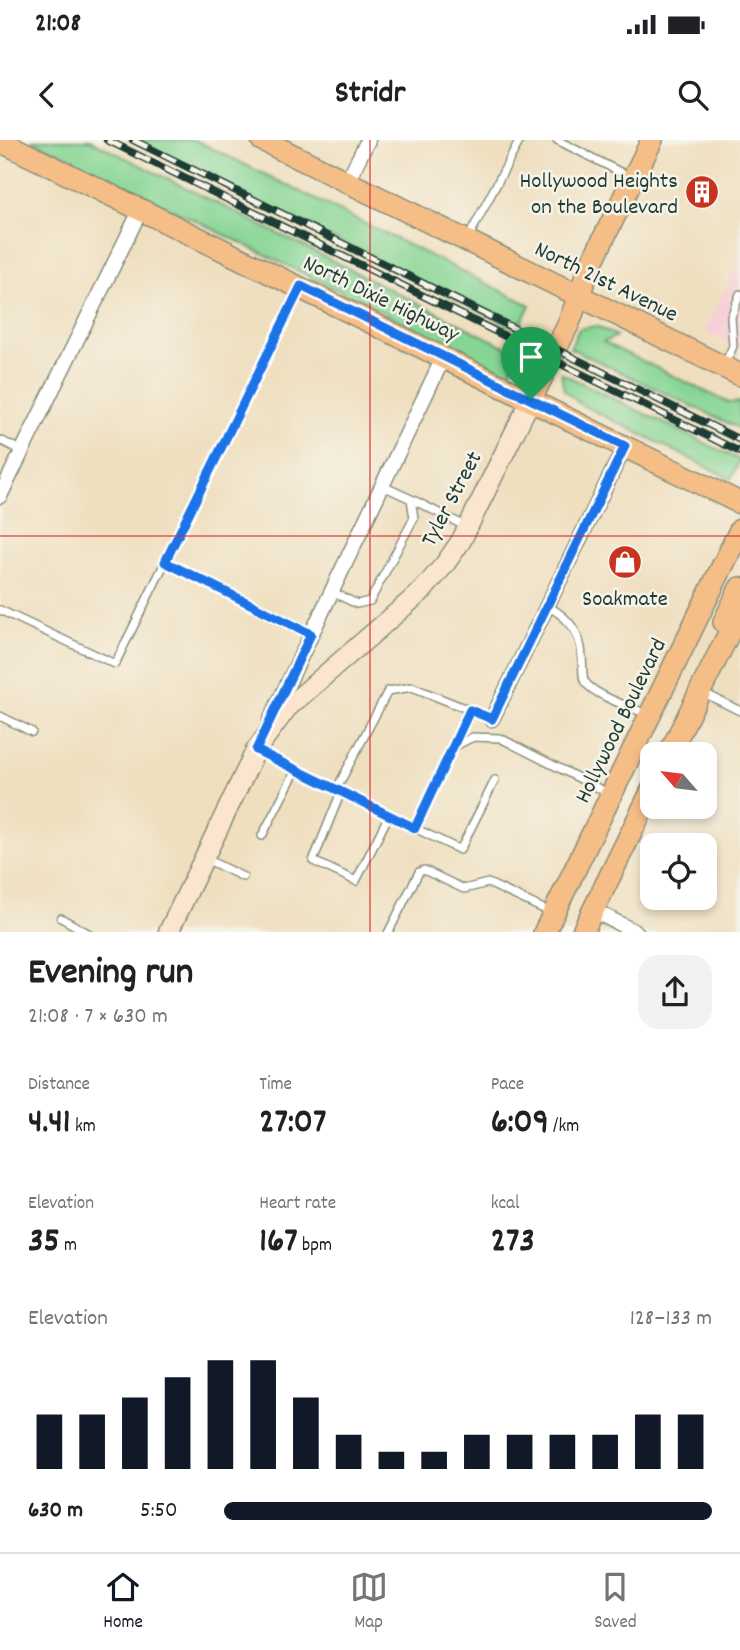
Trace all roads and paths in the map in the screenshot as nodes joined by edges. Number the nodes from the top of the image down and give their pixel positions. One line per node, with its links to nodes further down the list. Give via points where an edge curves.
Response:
1 (262, 140): 8 (main road, North 21st Avenue)
2 (368, 140): 8 (street)
3 (520, 140): 10 (lane)
4 (557, 140): 7 (lane)
5 (652, 140): 7 (main road, Tyler Street)
6 (0, 141): 9 (main road, North Dixie Highway)
7 (633, 178): 13 (main road, Tyler Street)
8 (347, 182): 10 (main road, North 21st Avenue)
9 (141, 209): 11 (main road, North Dixie Highway); 19 (street)
10 (467, 241): 13 (main road, North 21st Avenue)
11 (301, 286): 14 (main road, North Dixie Highway); 26 (lane)
12 (740, 294): 15 (lane, via 731,317)
13 (578, 295): 15 (main road, North 21st Avenue); 16 (main road, Tyler Street)
14 (444, 356): 16 (main road, North Dixie Highway); 20 (street)
15 (732, 371)
16 (531, 399): 18 (main road, North Dixie Highway); 24 (main road, Tyler Street)
17 (0, 440): 19 (lane)
18 (625, 446): 23 (main road, North Dixie Highway); 29 (street)
19 (23, 451): 21 (street)
20 (382, 485): 22 (lane); 28 (street)
21 (0, 496)
22 (411, 499): 24 (lane); 28 (lane, via 414,518 370,601 357,604)
23 (740, 503)
24 (468, 527): 43 (main road, Tyler Street, via 424,590 288,708)
25 (740, 530): 33 (main road, Hollywood Boulevard)
26 (165, 562): 30 (lane, via 115,664); 32 (lane)
27 (740, 588): 34 (main road, via 720,628)
28 (332, 592): 32 (street)
29 (547, 606): 38 (lane, via 564,614 574,628 582,645 584,680 594,691); 39 (street)
30 (0, 610)
31 (740, 611): 34 (main road)
32 (311, 634): 43 (street)
33 (670, 677): 34 (main road); 38 (main road, Hollywood Boulevard)
34 (703, 684): 36 (lane); 41 (main road)
35 (470, 710): 39 (lane); 42 (lane); 46 (lane, via 412,687 388,691)
36 (740, 711)
37 (0, 716): 40 (lane)
38 (651, 716): 47 (main road, Hollywood Boulevard)
39 (492, 719)
40 (32, 732)
41 (675, 742)
42 (453, 747): 47 (lane, via 473,737 500,738); 50 (lane)
43 (256, 750): 44 (lane); 52 (main road, Tyler Street)
44 (296, 771): 46 (lane); 51 (lane)
45 (495, 780): 50 (lane, via 460,850)
46 (338, 791): 48 (lane); 48 (lane, via 313,862 356,881)
47 (612, 795): 56 (main road, Hollywood Boulevard)
48 (389, 815): 50 (lane)
49 (640, 815): 54 (main road)
50 (415, 828)
51 (262, 836)
52 (204, 858): 53 (lane); 58 (main road, Tyler Street)
53 (243, 877)
54 (593, 911): 60 (main road); 61 (street)
55 (61, 918): 57 (lane)
56 (549, 923): 59 (lane, via 488,883 464,889 424,870)
57 (86, 932)
58 (168, 932)
59 (389, 932)
60 (582, 932)
61 (635, 932)

